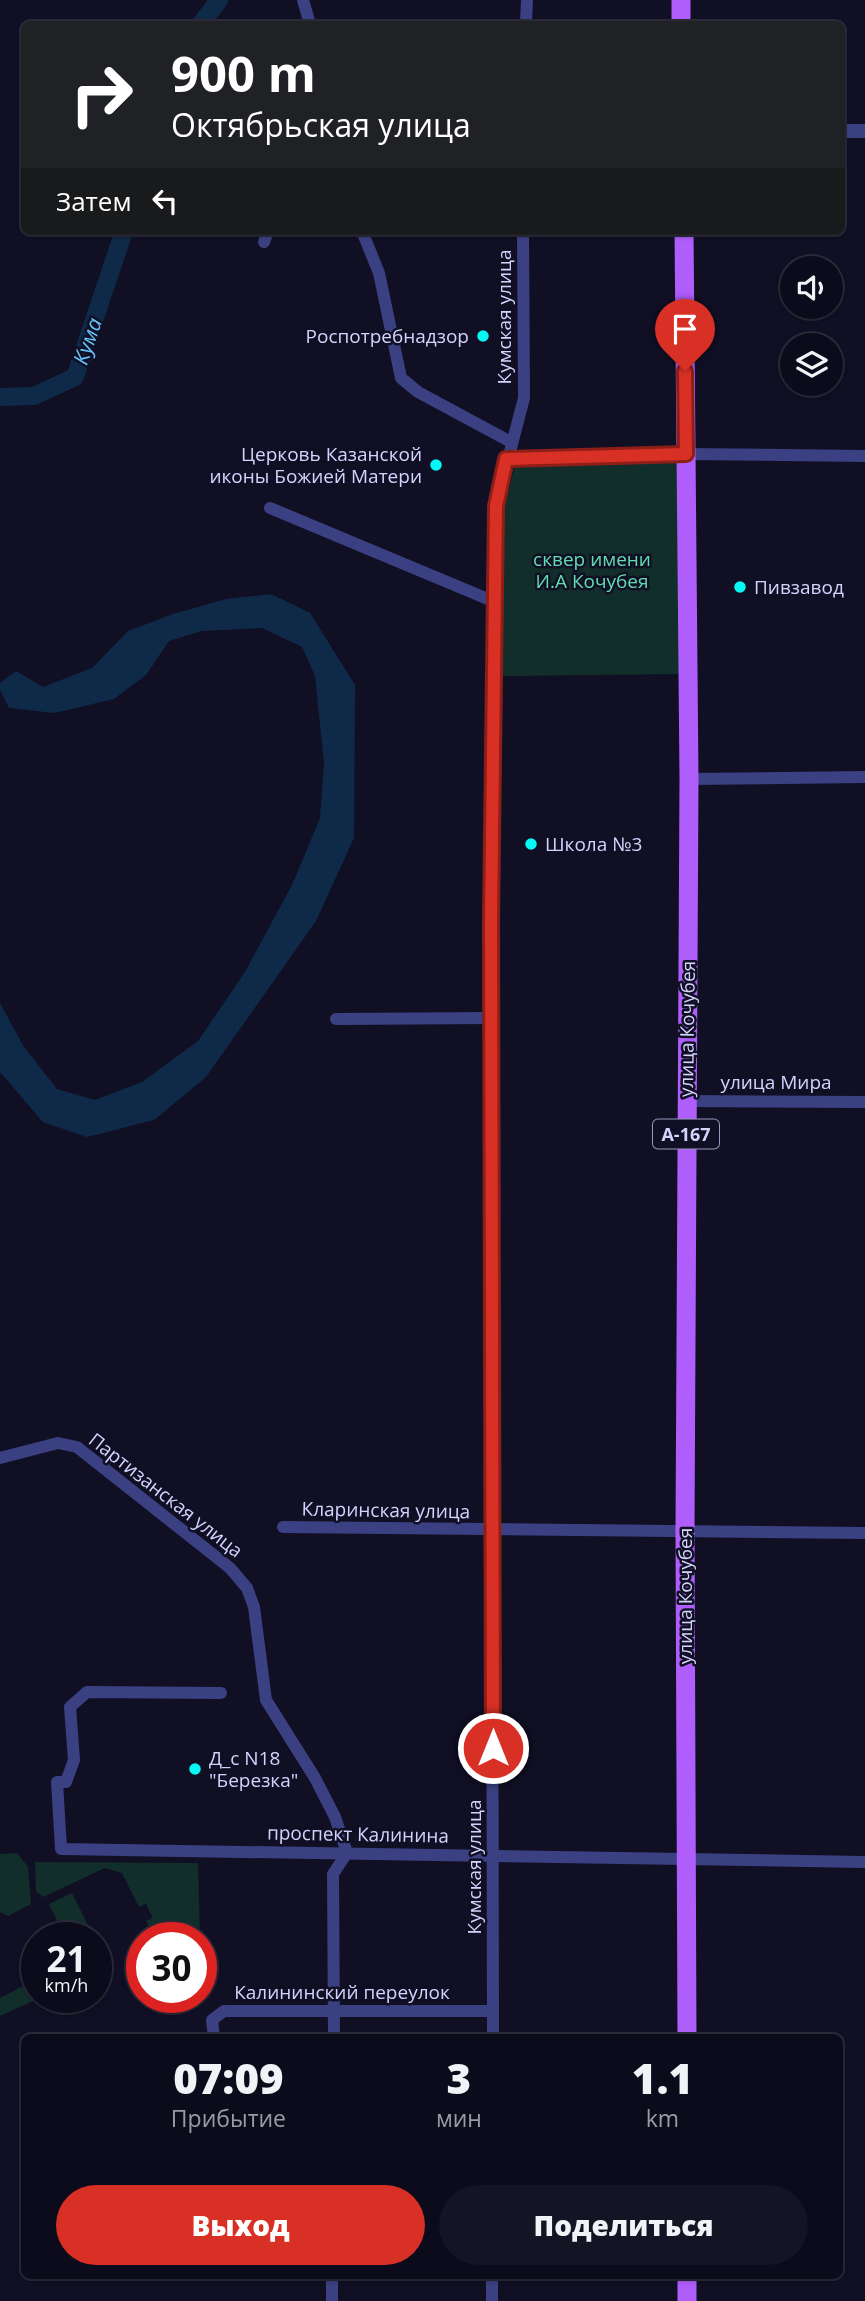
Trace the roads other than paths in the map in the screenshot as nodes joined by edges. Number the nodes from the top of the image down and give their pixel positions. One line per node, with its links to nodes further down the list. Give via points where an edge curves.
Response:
1 (303, 0): 4 (street)
2 (527, 0): 5 (street)
3 (681, 0): 6 (main road)
4 (309, 21)
5 (526, 21)
6 (681, 21)
7 (845, 131): 8 (street)
8 (865, 131)
9 (364, 235): 12 (street, via 379,273 401,378 418,392)
10 (523, 235): 12 (street, Кумская улица, via 524,398)
11 (684, 235): 13 (main road, улица Кочубея / А-167)
12 (511, 442): 15 (street, Кумская улица)
13 (686, 454): 14 (street); 15 (street); 19 (main road, улица Кочубея / А-167)
14 (865, 456)
15 (506, 459): 17 (street, Кумская улица, via 496,506)
16 (270, 508): 17 (street)
17 (495, 602): 20 (street, Кумская улица)
18 (865, 776): 19 (street)
19 (689, 779): 22 (main road, улица Кочубея / А-167)
20 (491, 1018): 21 (street); 26 (street, Кумская улица)
21 (335, 1019)
22 (686, 1101): 23 (street, улица Мира); 27 (main road, улица Кочубея / А-167)
23 (865, 1102)
24 (0, 1458): 30 (street, Партизанская улица, via 58,1443 76,1447 230,1568 247,1588 254,1607 266,1700 320,1788)
25 (284, 1527): 26 (street, Кларинская улица)
26 (494, 1531): 27 (street, Кларинская улица); 31 (street, Кумская улица)
27 (685, 1531): 28 (street, Кларинская улица); 32 (main road, улица Кочубея / А-167)
28 (865, 1533)
29 (221, 1693): 30 (street, проспект Калинина, via 87,1692 70,1707 74,1759 65,1783 57,1783 61,1849)
30 (347, 1853): 31 (street, проспект Калинина); 34 (street, via 333,1874)
31 (493, 1856): 32 (street, проспект Калинина); 35 (street, Кумская улица)
32 (685, 1858): 33 (street, проспект Калинина); 39 (main road, улица Кочубея / А-167)
33 (865, 1861)
34 (334, 2010): 35 (street, Калининский переулок); 36 (street, Калининский переулок, via 224,2011 212,2020); 37 (street)
35 (493, 2011): 38 (street, Кумская улица)
36 (214, 2034)
37 (334, 2034)
38 (493, 2034)
39 (687, 2034)
40 (332, 2279): 43 (street)
41 (492, 2279): 44 (street)
42 (687, 2279): 45 (main road)
43 (332, 2301)
44 (492, 2301)
45 (687, 2301)

